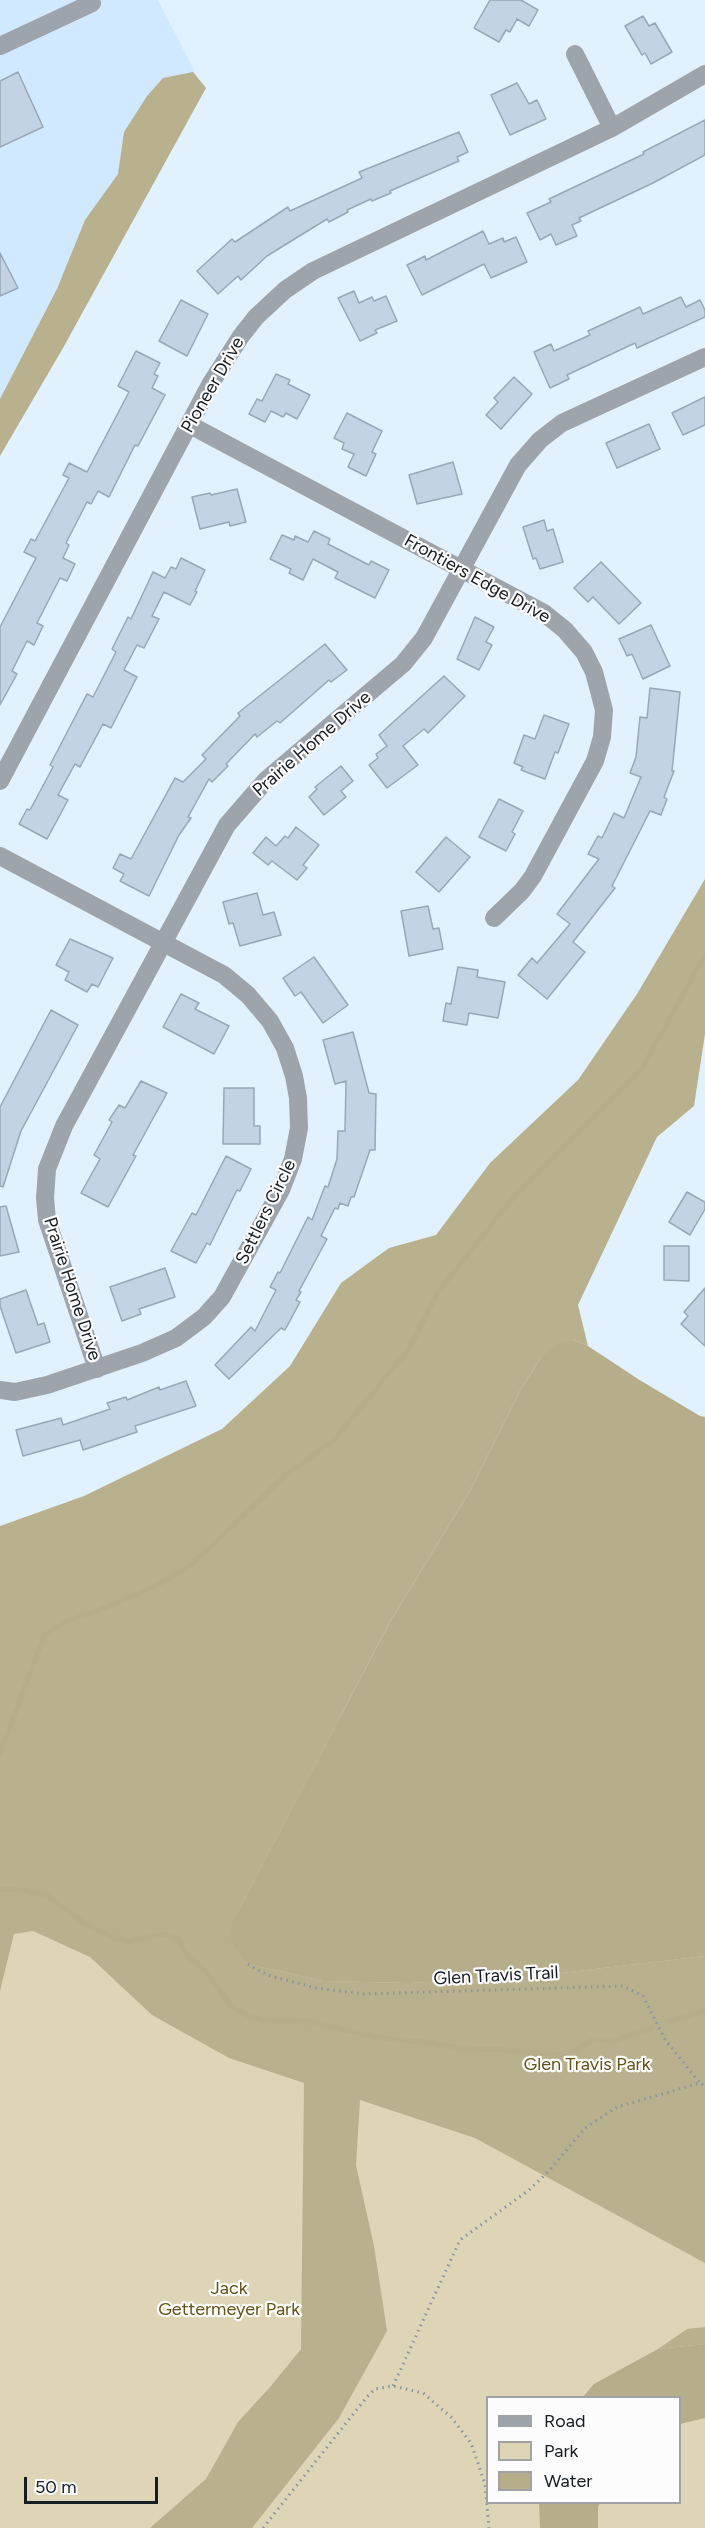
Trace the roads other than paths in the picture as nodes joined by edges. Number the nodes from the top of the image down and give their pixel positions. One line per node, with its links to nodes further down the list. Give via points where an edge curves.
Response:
1 (91, 0): 2 (street, via 92,3)
2 (0, 45)
3 (575, 54): 5 (street)
4 (705, 74): 5 (street, Pioneer Drive)
5 (612, 128): 7 (street, Pioneer Drive, via 344,255 285,290 241,336)
6 (705, 357): 8 (street, Prairie Home Drive, via 562,423 540,441 518,465)
7 (190, 425): 8 (street, Frontiers Edge Drive); 9 (street, Pioneer Drive)
8 (462, 568): 11 (street, Frontiers Edge Drive, via 544,613 565,630 584,652 594,672 604,710 595,761 555,838 522,891); 12 (street, Prairie Home Drive, via 424,638 403,664 267,779 227,825)
9 (0, 781)
10 (0, 856): 12 (street, Settlers Circle)
11 (494, 918)
12 (163, 944): 13 (street, Prairie Home Drive, via 64,1126 47,1169 47,1220); 13 (street, Settlers Circle, via 224,975 270,1020 294,1076 299,1128 281,1190 222,1297 176,1338)
13 (98, 1369): 14 (street, Settlers Circle, via 15,1392)
14 (0, 1390)

